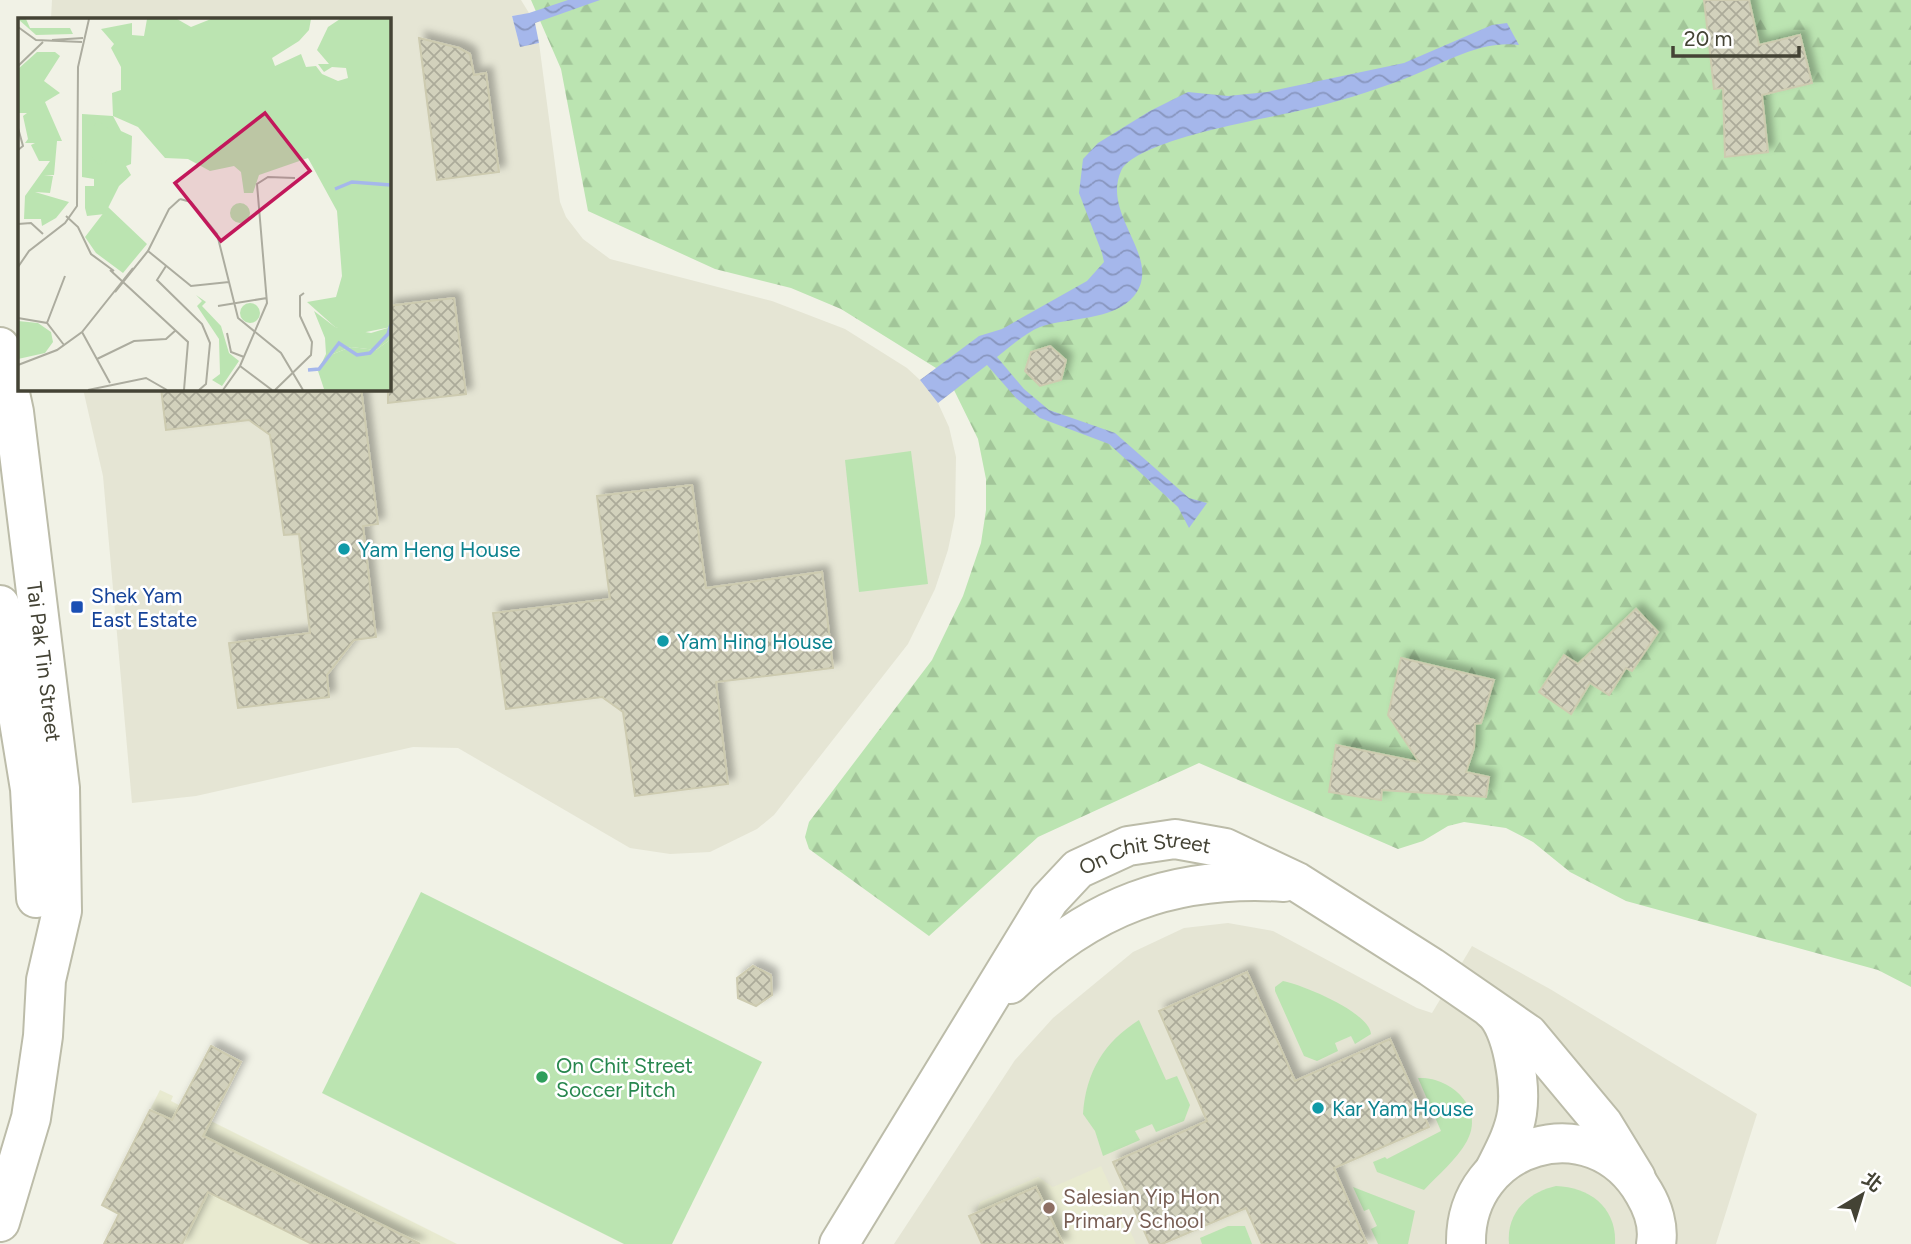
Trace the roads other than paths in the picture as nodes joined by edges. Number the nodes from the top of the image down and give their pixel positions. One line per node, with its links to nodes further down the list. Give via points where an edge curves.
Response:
1 (0, 346): 4 (street, Tai Pak Tin Street, via 14,412 60,788 62,911)
2 (0, 605): 4 (street, Tai Pak Tin Street, via 30,789)
3 (1297, 883): 5 (street, On Chit Street); 6 (street, On Chit Street, via 1248,879 1165,889 1084,926 1034,960); 6 (street, On Chit Street, via 1225,848 1190,840 1147,841 1111,852 1078,869 1049,901)
4 (46, 980): 9 (street, Tai Pak Tin Street, via 32,1118)
5 (1489, 1008): 7 (street, On Chit Street, via 1500,1017 1517,1080 1517,1113); 8 (street, On Chit Street, via 1528,1034 1569,1080)
6 (981, 1013): 10 (street, On Chit Street)
7 (1495, 1169): 8 (street, via 1521,1151 1551,1143 1583,1145 1612,1157); 11 (street, via 1476,1194 1466,1223)
8 (1636, 1178): 12 (street, On Chit Street, via 1651,1205)
9 (0, 1222)
10 (839, 1244)
11 (1466, 1244)
12 (1656, 1244)

